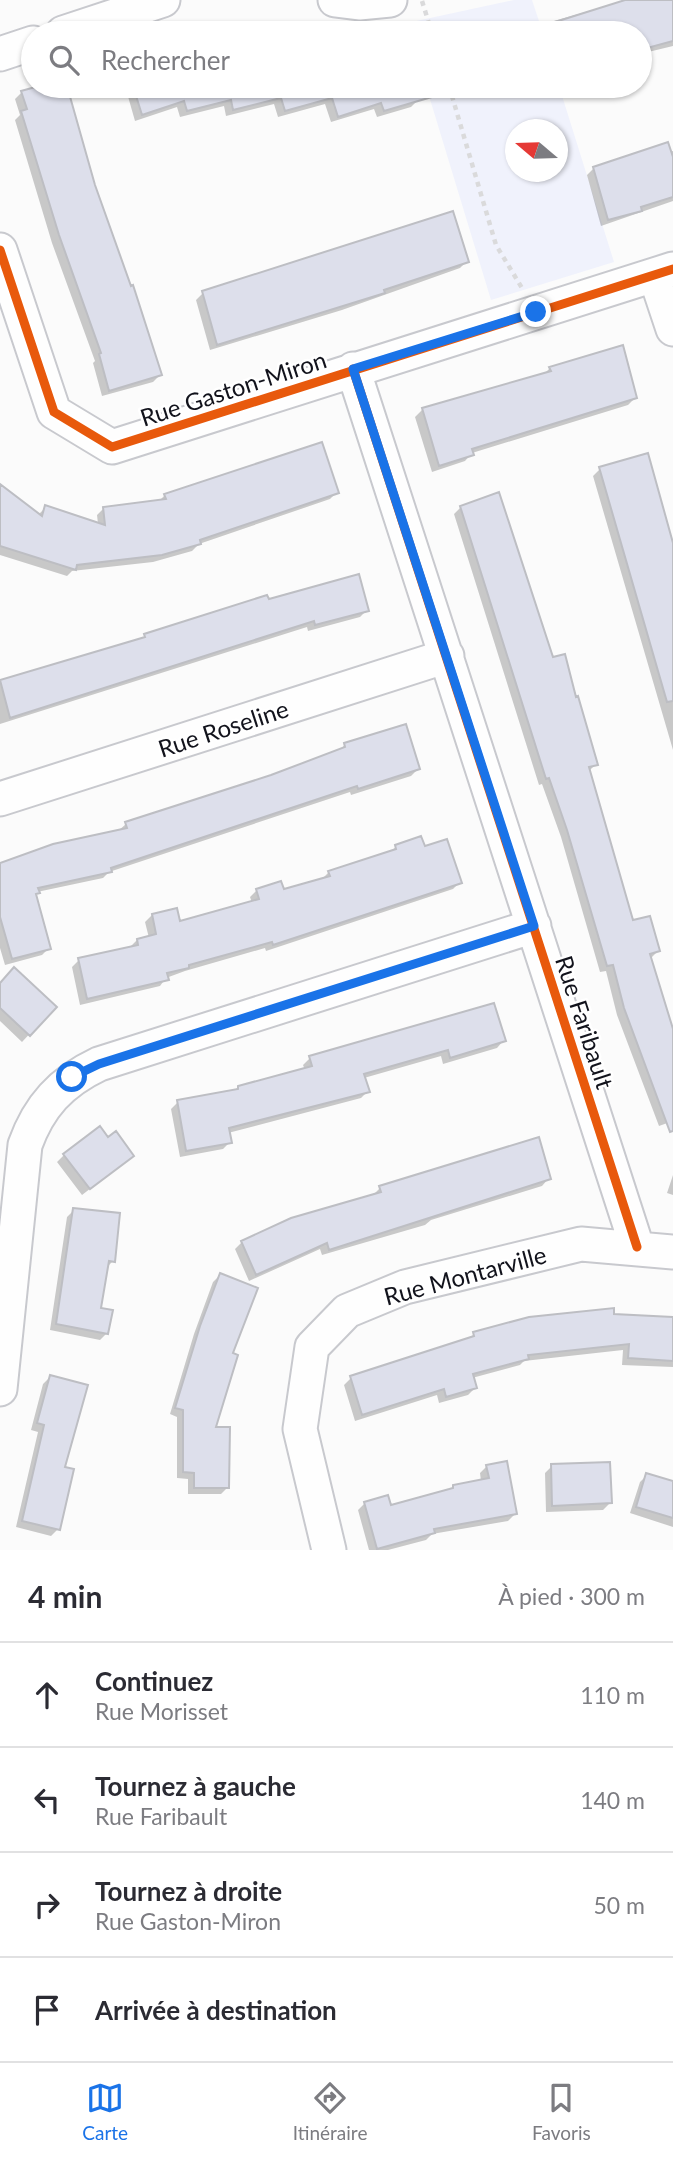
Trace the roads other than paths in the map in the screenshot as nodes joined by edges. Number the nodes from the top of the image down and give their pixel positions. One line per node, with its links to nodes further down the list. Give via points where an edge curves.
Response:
1 (163, 0): 4 (street)
2 (335, 0): 3 (street)
3 (390, 0)
4 (99, 21)
5 (21, 47): 6 (street)
6 (0, 54)
7 (0, 250): 10 (street, Rue Gaston-Miron, via 54,412 113,447)
8 (664, 272): 9 (street); 10 (street, Rue Gaston-Miron)
9 (673, 329)
10 (353, 369): 11 (street, Rue Faribault)
11 (447, 656): 12 (street, Rue Roseline); 13 (street, Rue Faribault)
12 (0, 799)
13 (534, 926): 14 (street, Rue Faribault); 16 (street, via 99,1064 72,1077 35,1117 25,1145)
14 (637, 1247): 15 (street, Rue Montarville); 17 (street, Rue Montarville, via 581,1244 405,1287 347,1311 312,1347 300,1429)
15 (673, 1252)
16 (0, 1389)
17 (329, 1550)

